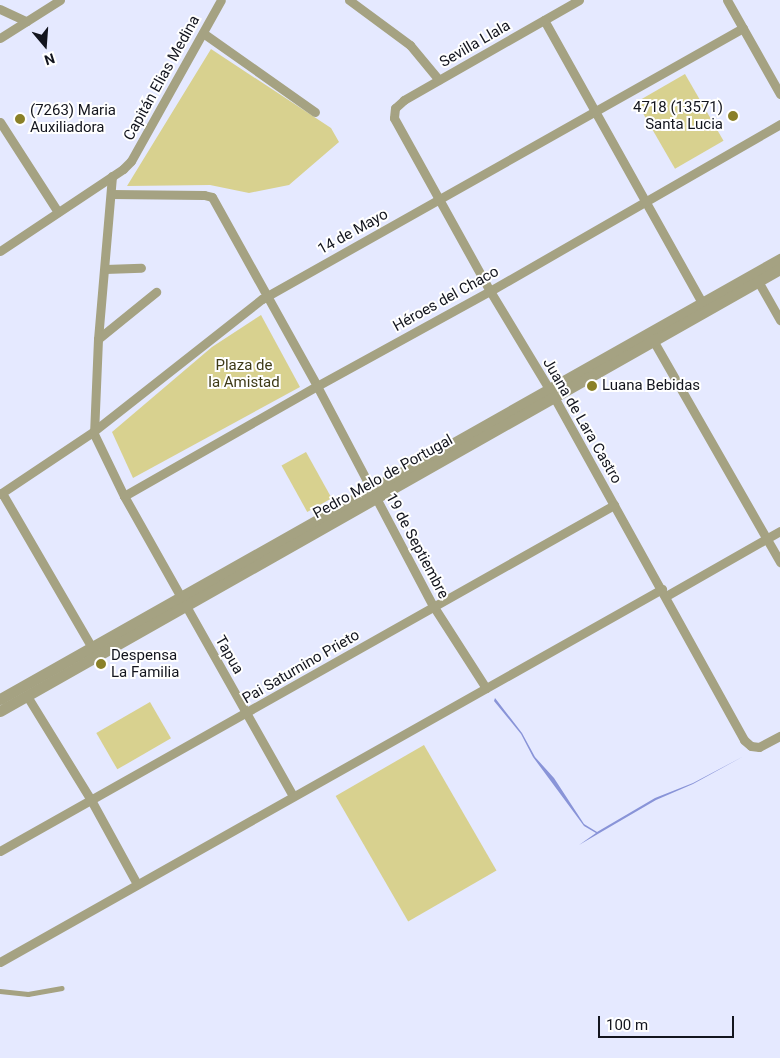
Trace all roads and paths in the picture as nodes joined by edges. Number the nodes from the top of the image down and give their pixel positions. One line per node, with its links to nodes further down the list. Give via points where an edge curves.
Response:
1 (60, 0): 8 (street)
2 (221, 0): 10 (street, Capitán Elias Medina)
3 (349, 0): 12 (street, via 410,45)
4 (580, 0): 7 (street, Sevilla Llala)
5 (727, 0): 9 (street)
6 (0, 9): 8 (street)
7 (544, 20): 12 (street, Sevilla Llala); 15 (street)
8 (26, 21): 11 (street)
9 (743, 28): 13 (street); 15 (street, 14 de Mayo)
10 (202, 33): 14 (street); 19 (street, Capitán Elias Medina, via 138,152)
11 (0, 38)
12 (439, 80): 16 (street, Sevilla Llala, via 398,105 393,112)
13 (780, 94)
14 (315, 112)
15 (594, 112): 21 (street, 14 de Mayo); 22 (street)
16 (394, 118): 21 (street, Juana de Lara Castro)
17 (0, 122): 23 (street)
18 (780, 124): 22 (street, Héroes del Chaco)
19 (112, 176): 20 (street); 23 (street, Capitán Elias Medina)
20 (111, 194): 27 (street); 32 (street, 19 de Septiembre, via 204,195 212,198)
21 (439, 199): 30 (street, Juana de Lara Castro); 32 (street, 14 de Mayo)
22 (645, 202): 30 (street, Héroes del Chaco); 33 (street)
23 (58, 212): 24 (street, Capitán Elias Medina)
24 (0, 251)
25 (780, 259): 29 (street, Pedro Melo de Portugal)
26 (142, 268): 27 (street)
27 (105, 269): 36 (street)
28 (780, 269): 29 (street, Pedro Melo de Portugal)
29 (756, 277): 33 (street, Pedro Melo de Portugal); 34 (street)
30 (490, 291): 37 (street, Héroes del Chaco); 38 (street, Juana de Lara Castro)
31 (156, 292): 36 (street)
32 (266, 297): 37 (street, 19 de Septiembre); 39 (street, 14 de Mayo)
33 (704, 307): 35 (street, Pedro Melo de Portugal)
34 (780, 320)
35 (651, 337): 38 (street, Pedro Melo de Portugal); 45 (street)
36 (98, 339): 39 (street)
37 (316, 386): 41 (street, 19 de Septiembre); 42 (street, Héroes del Chaco)
38 (552, 393): 41 (street, Pedro Melo de Portugal); 43 (street, Juana de Lara Castro)
39 (94, 431): 40 (street, 14 de Mayo); 42 (street, Tapua)
40 (1, 494): 50 (street)
41 (374, 494): 48 (street, Pedro Melo de Portugal); 49 (street, 19 de Septiembre)
42 (124, 496): 48 (street, Tapua)
43 (614, 504): 47 (street, Juana de Lara Castro); 49 (street, Pai Saturnino Prieto)
44 (780, 531): 45 (street)
45 (766, 538): 46 (street); 47 (street)
46 (780, 562)
47 (664, 593): 51 (street); 55 (street, Juana de Lara Castro, via 744,740 759,747)
48 (183, 602): 50 (street, Pedro Melo de Portugal); 54 (street, Tapua)
49 (434, 607): 51 (street, 19 de Septiembre); 54 (street, Pai Saturnino Prieto)
50 (94, 652): 52 (street, Pedro Melo de Portugal); 53 (street, Pedro Melo de Portugal)
51 (486, 688): 56 (street)
52 (27, 696): 53 (street, Pedro Melo de Portugal); 57 (street)
53 (2, 703)
54 (247, 714): 56 (street, Tapua); 57 (street, Pai Saturnino Prieto)
55 (780, 736)
56 (293, 796): 59 (street)
57 (92, 800): 58 (street, Pai Saturnino Prieto); 59 (street)
58 (0, 852)
59 (137, 884): 60 (street)
60 (0, 962)
61 (62, 988): 62 (lane, via 28,994)
62 (0, 991)

